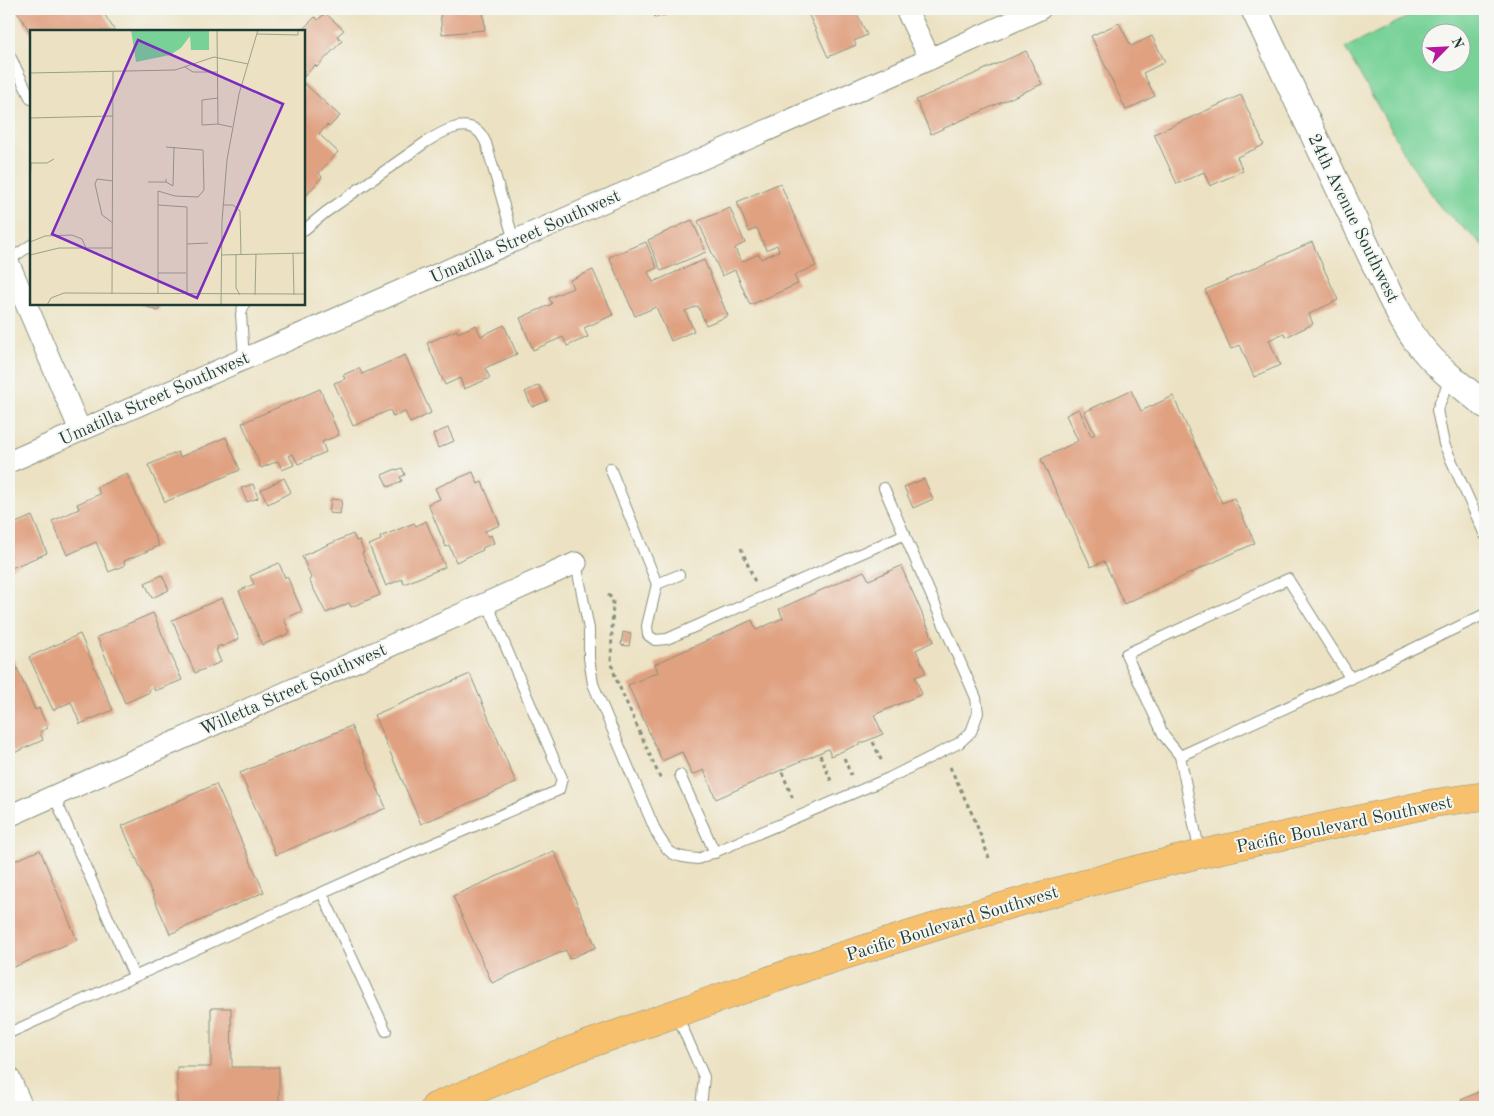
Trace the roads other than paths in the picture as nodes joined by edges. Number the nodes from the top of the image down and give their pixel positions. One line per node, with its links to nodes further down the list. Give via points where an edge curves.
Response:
1 (906, 9): 5 (street)
2 (1040, 9): 5 (street, Umatilla Street Southwest)
3 (1254, 9): 14 (street, 24th Avenue Southwest, via 1402,318 1421,347)
4 (9, 54): 6 (lane)
5 (930, 60): 8 (street, Umatilla Street Southwest)
6 (30, 97)
7 (305, 229): 8 (lane, via 440,133 467,126 478,131 486,143)
8 (514, 241): 13 (street, Umatilla Street Southwest)
9 (30, 246): 10 (lane)
10 (9, 260)
11 (9, 264): 16 (street)
12 (244, 305): 13 (lane, via 241,314)
13 (244, 358): 16 (street, Umatilla Street Southwest)
14 (1451, 376): 15 (street, 24th Avenue Southwest); 21 (lane, via 1437,410 1444,444)
15 (1485, 405)
16 (80, 430): 17 (street, Umatilla Street Southwest)
17 (9, 462)
18 (610, 468): 24 (lane)
19 (884, 488): 20 (lane)
20 (905, 534): 24 (lane, via 667,639 655,640 648,635 647,626); 33 (lane, via 976,698 978,713 971,732 959,743 918,765)
21 (1485, 535)
22 (576, 562): 25 (street, Willetta Street Southwest); 33 (lane, via 589,629 593,684 656,832 666,849 678,858 698,859)
23 (679, 575): 24 (lane)
24 (657, 584)
25 (487, 603): 30 (street, Willetta Street Southwest); 35 (lane, via 562,778 559,790)
26 (1485, 614): 27 (lane)
27 (1350, 679): 28 (lane); 28 (lane, via 1288,580 1126,654 1164,736)
28 (1180, 756): 34 (lane)
29 (680, 775): 33 (lane)
30 (54, 796): 32 (street, Willetta Street Southwest); 36 (lane)
31 (1485, 796): 34 (main road, Pacific Boulevard Southwest, via 1434,803)
32 (9, 816)
33 (715, 853)
34 (1200, 854): 37 (main road, Pacific Boulevard Southwest, via 926,930 807,967)
35 (322, 893): 36 (lane); 38 (lane)
36 (134, 976): 39 (lane)
37 (676, 1014): 42 (main road, Pacific Boulevard Southwest, via 569,1051); 43 (lane, via 704,1077)
38 (386, 1031)
39 (9, 1033)
40 (9, 1077): 41 (street)
41 (22, 1107)
42 (435, 1107)
43 (701, 1107)

